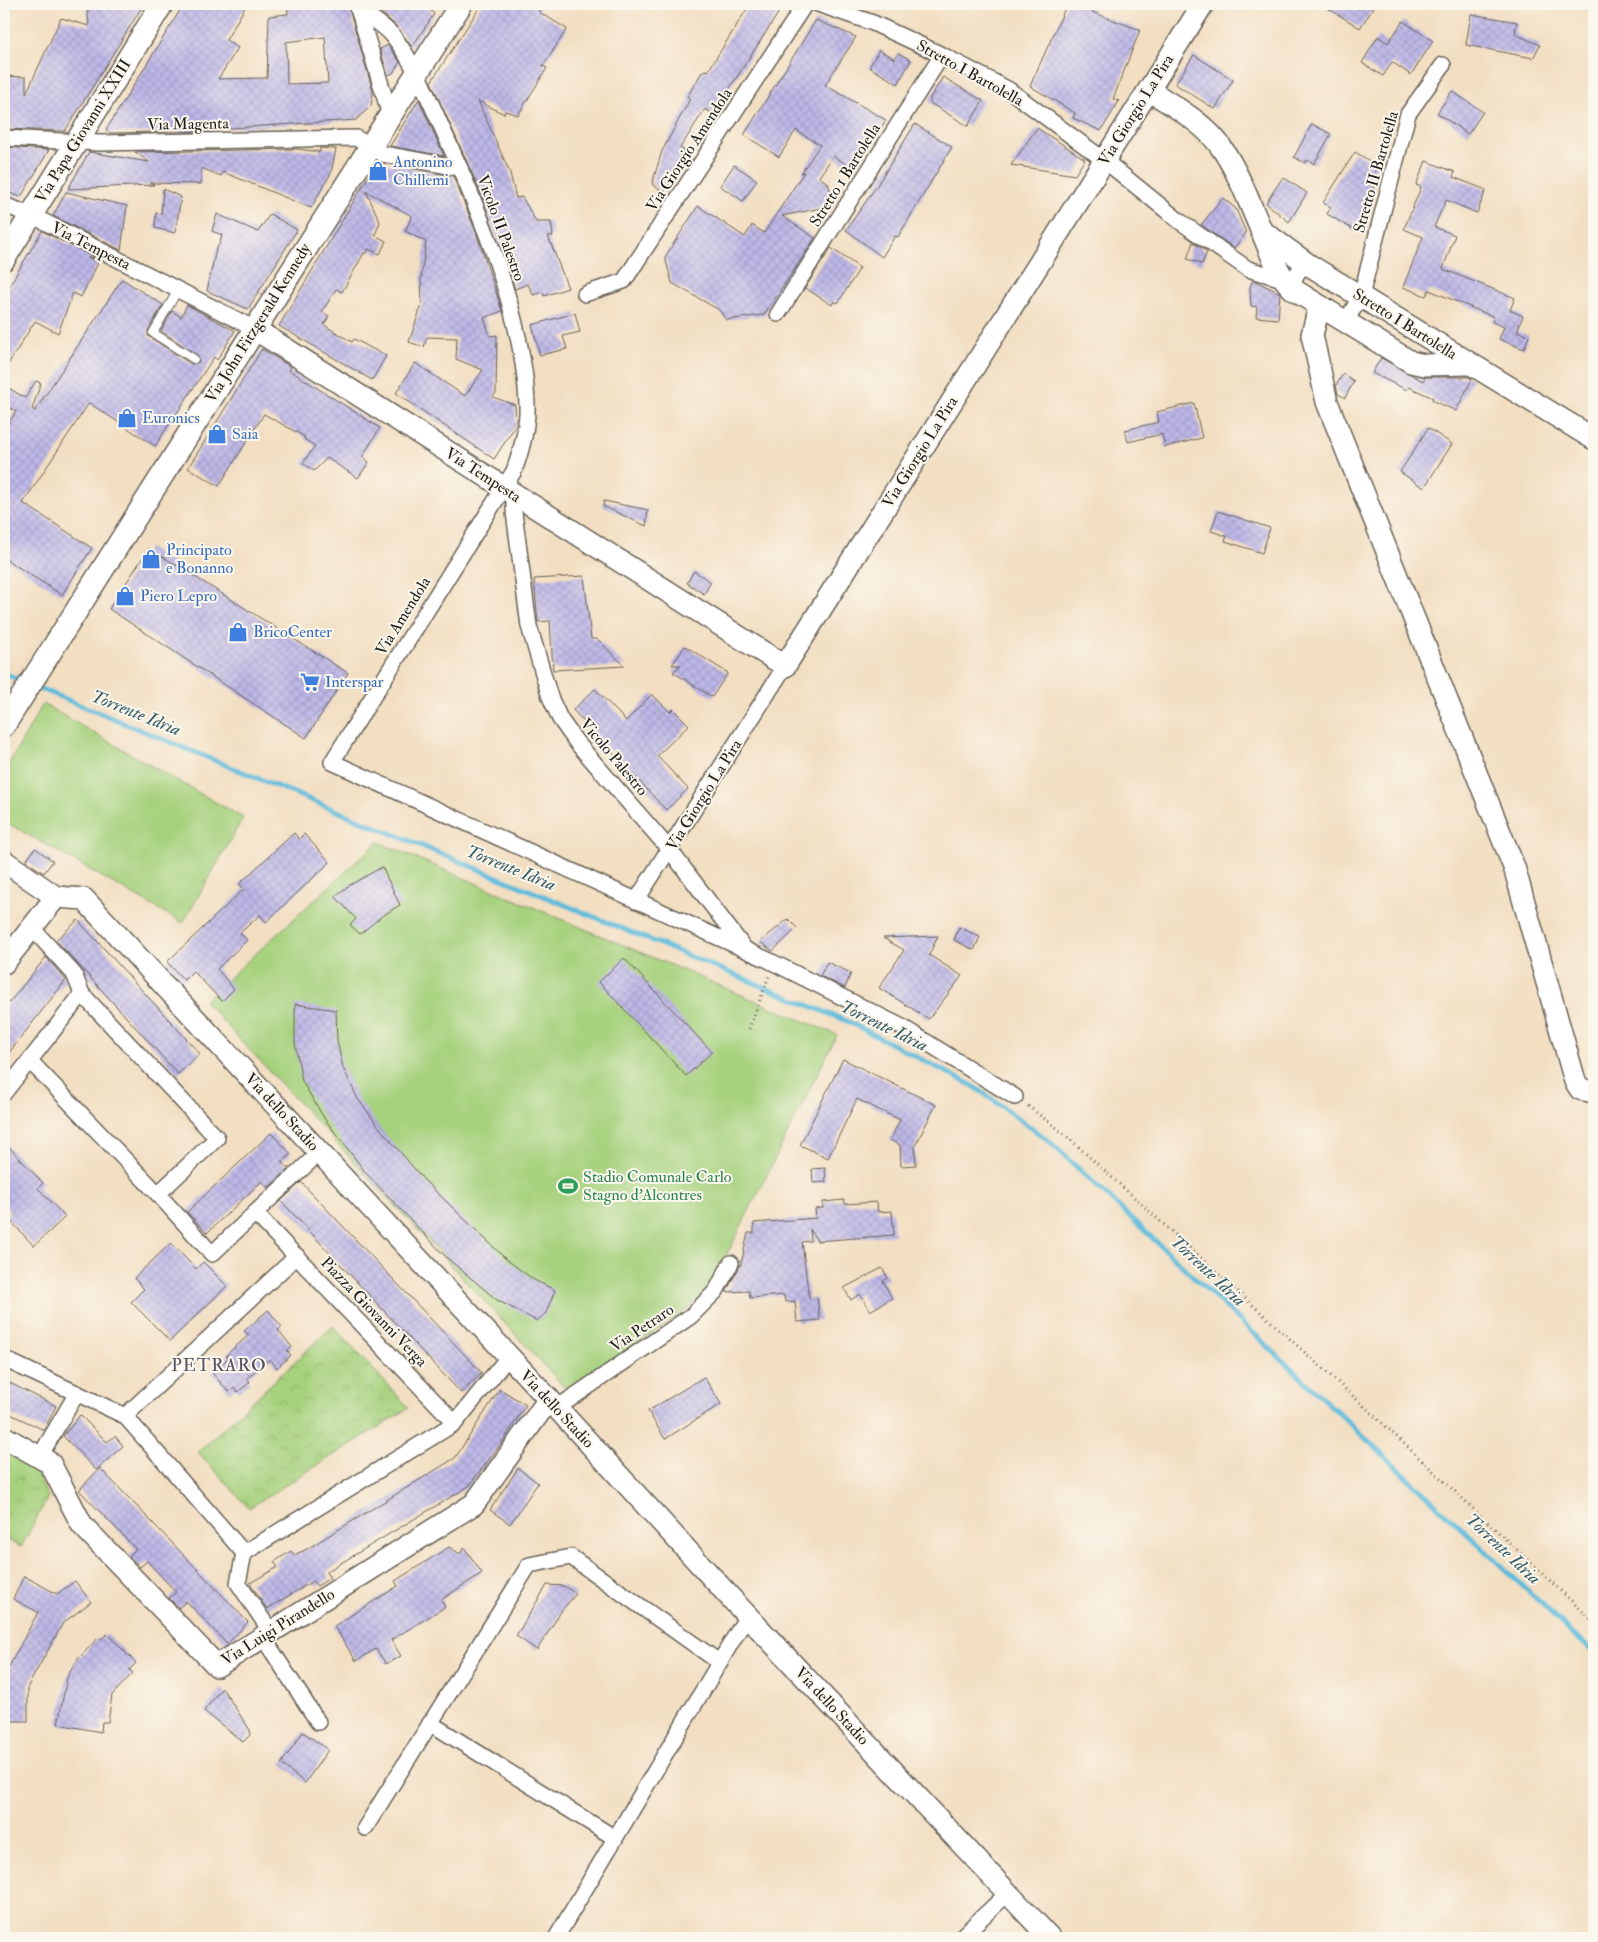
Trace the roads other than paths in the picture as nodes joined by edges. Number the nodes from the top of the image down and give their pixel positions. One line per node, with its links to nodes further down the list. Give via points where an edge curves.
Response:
1 (162, 4): 13 (main road, Via Papa Giovanni XXIII)
2 (461, 4): 9 (main road, Via John Fitzgerald Kennedy)
3 (806, 4): 24 (street, Via Giorgio Amendola, via 624,281)
4 (818, 4): 7 (street, Stretto I Bartolella, via 873,23)
5 (1203, 4): 10 (street, Via Giorgio La Pira)
6 (357, 6): 9 (street, Vicolo II Palestro, via 392,35); 11 (street)
7 (942, 55): 15 (street, Stretto I Bartolella, via 1009,90); 27 (street, Stretto 1 Bartolella)
8 (1443, 65): 25 (street, Stretto II Bartolella, via 1408,114)
9 (417, 72): 11 (main road, Via John Fitzgerald Kennedy); 16 (street, Vicolo II Palestro)
10 (1148, 90): 15 (street, Via Giorgio La Pira); 19 (street, via 1203,127 1222,148)
11 (390, 115): 14 (main road, Via John Fitzgerald Kennedy)
12 (4, 138): 13 (street, Via Magenta)
13 (77, 141): 14 (street, Via Magenta, via 356,138); 18 (main road, Via Papa Giovanni XXIII)
14 (370, 146): 16 (street, Via Magenta, via 383,154); 29 (main road, Via John Fitzgerald Kennedy)
15 (1104, 160): 22 (street, Stretto I Bartolella, via 1178,220 1248,270); 34 (street, Via Giorgio La Pira)
16 (460, 168): 33 (street, Vicolo II Palestro, via 503,284 526,385 526,428)
17 (4, 205): 18 (street, Via Tempesta)
18 (31, 215): 20 (main road, Via Papa Giovanni XXIII); 23 (street, Via Tempesta)
19 (1261, 230): 21 (street, Stretto I Bartolella); 22 (street, Stretto I Bartolella, via 1276,267)
20 (4, 259)
21 (1309, 265): 22 (street, via 1301,268); 25 (street, Stretto I Bartolella)
22 (1289, 284): 26 (street, Stretto I Bartolella)
23 (178, 290): 29 (street, Via Tempesta); 30 (lane, via 153,333)
24 (585, 294)
25 (1361, 296): 28 (street, Stretto II Bartolella); 31 (street, Stretto I Bartolella)
26 (1319, 307): 28 (street, Stretto I Bartolella); 45 (street, via 1312,335 1327,402 1514,867 1575,1081 1580,1089)
27 (778, 314)
28 (1346, 321): 31 (street, Stretto I Bartolella, via 1411,362 1424,365)
29 (253, 328): 33 (street, Via Tempesta); 35 (main road, Via John Fitzgerald Kennedy)
30 (194, 359)
31 (1469, 364): 32 (street)
32 (1594, 439)
33 (509, 492): 34 (street, Via Tempesta); 36 (street, Vicolo Palestro, via 528,626 550,697 560,719 577,743); 39 (street, Via Amendola, via 332,762)
34 (785, 666): 36 (street, Via Giorgio La Pira)
35 (4, 725)
36 (670, 849): 39 (street, Via Giorgio La Pira); 41 (street, Vicolo Palestro)
37 (4, 861): 38 (street)
38 (56, 897): 40 (street); 48 (street, Via dello Stadio, via 84,899)
39 (636, 901): 41 (street)
40 (32, 928): 42 (street); 43 (street, via 74,974)
41 (746, 950): 47 (street, via 902,1027)
42 (4, 963)
43 (82, 994): 44 (street); 49 (street, via 217,1138)
44 (30, 1061): 46 (street); 49 (street)
45 (1594, 1092)
46 (4, 1093)
47 (1015, 1096)
48 (320, 1152): 50 (street); 53 (street, Via dello Stadio)
49 (158, 1194): 50 (street, via 212,1254)
50 (256, 1212): 51 (street, Piazza Giovanni Verga)
51 (297, 1256): 57 (street); 58 (street, Piazza Giovanni Verga)
52 (731, 1263): 56 (street, Via Petraro, via 716,1291 691,1316)
53 (509, 1356): 56 (street, Via dello Stadio); 58 (street)
54 (4, 1359): 55 (street)
55 (77, 1393): 57 (street); 60 (street)
56 (553, 1403): 62 (street, Via dello Stadio); 63 (street, Via Luigi Pirandello, via 474,1504)
57 (125, 1416): 61 (street)
58 (455, 1423): 61 (street)
59 (4, 1437): 60 (street, Via Luigi Pirandello)
60 (40, 1456): 63 (street, Via Luigi Pirandello, via 55,1471 82,1525 217,1666)
61 (244, 1553): 63 (street, via 238,1583)
62 (743, 1612): 64 (street); 69 (street, Via dello Stadio)
63 (267, 1635): 65 (street)
64 (720, 1662): 66 (street, via 571,1557 529,1565); 68 (street)
65 (318, 1722)
66 (430, 1723): 67 (street); 68 (street)
67 (365, 1828)
68 (615, 1838): 70 (street)
69 (1008, 1893): 71 (street); 72 (street, Via dello Stadio)
70 (556, 1938)
71 (960, 1938)
72 (1050, 1938)

